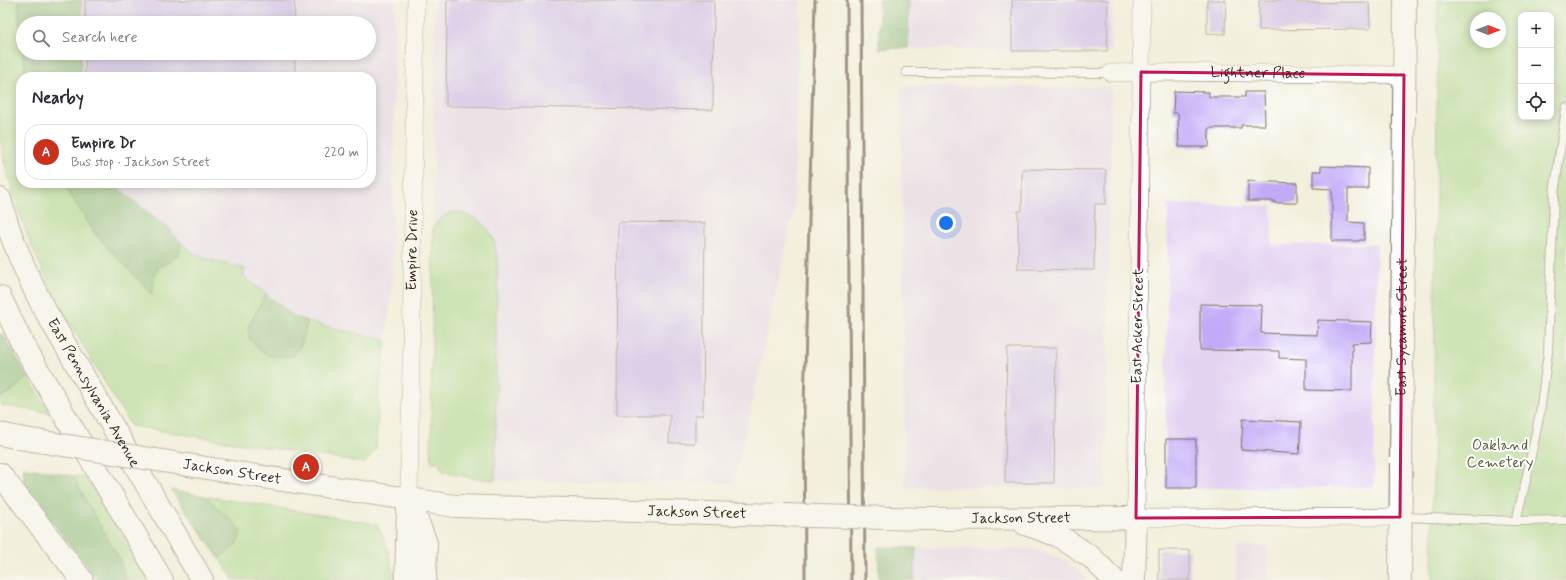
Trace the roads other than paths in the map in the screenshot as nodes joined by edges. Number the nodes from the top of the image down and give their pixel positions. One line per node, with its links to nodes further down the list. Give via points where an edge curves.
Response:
1 (416, 0): 13 (street, Empire Drive)
2 (1142, 0): 5 (street, East Acker Street)
3 (1405, 0): 7 (street, East Sycamore Street)
4 (906, 72): 6 (lane)
5 (1142, 72): 6 (street, Lightner Place); 7 (street, Lightner Place); 16 (street, East Acker Street)
6 (1111, 73)
7 (1404, 75): 14 (street, East Sycamore Street)
8 (1566, 108): 18 (lane, via 1554,194 1548,352 1540,413)
9 (0, 199): 21 (street, East Pennsylvania Avenue, via 26,274 42,305)
10 (0, 297): 20 (street, via 23,345)
11 (10, 436): 13 (street, Jackson Street, bridge)
12 (0, 474): 19 (street)
13 (409, 500): 15 (street, Jackson Street, bridge, via 455,506 924,519); 22 (street); 23 (street, via 426,543)
14 (1400, 517): 16 (street, Jackson Street); 18 (lane); 26 (street, East Sycamore Street)
15 (1006, 518): 16 (street, Jackson Street); 24 (street, via 1059,536 1091,557)
16 (1136, 518): 25 (street, East Acker Street)
17 (1566, 520): 18 (lane)
18 (1516, 521)
19 (82, 580)
20 (162, 580)
21 (202, 580)
22 (406, 580)
23 (425, 580)
24 (1114, 580)
25 (1134, 580)
26 (1400, 580)

